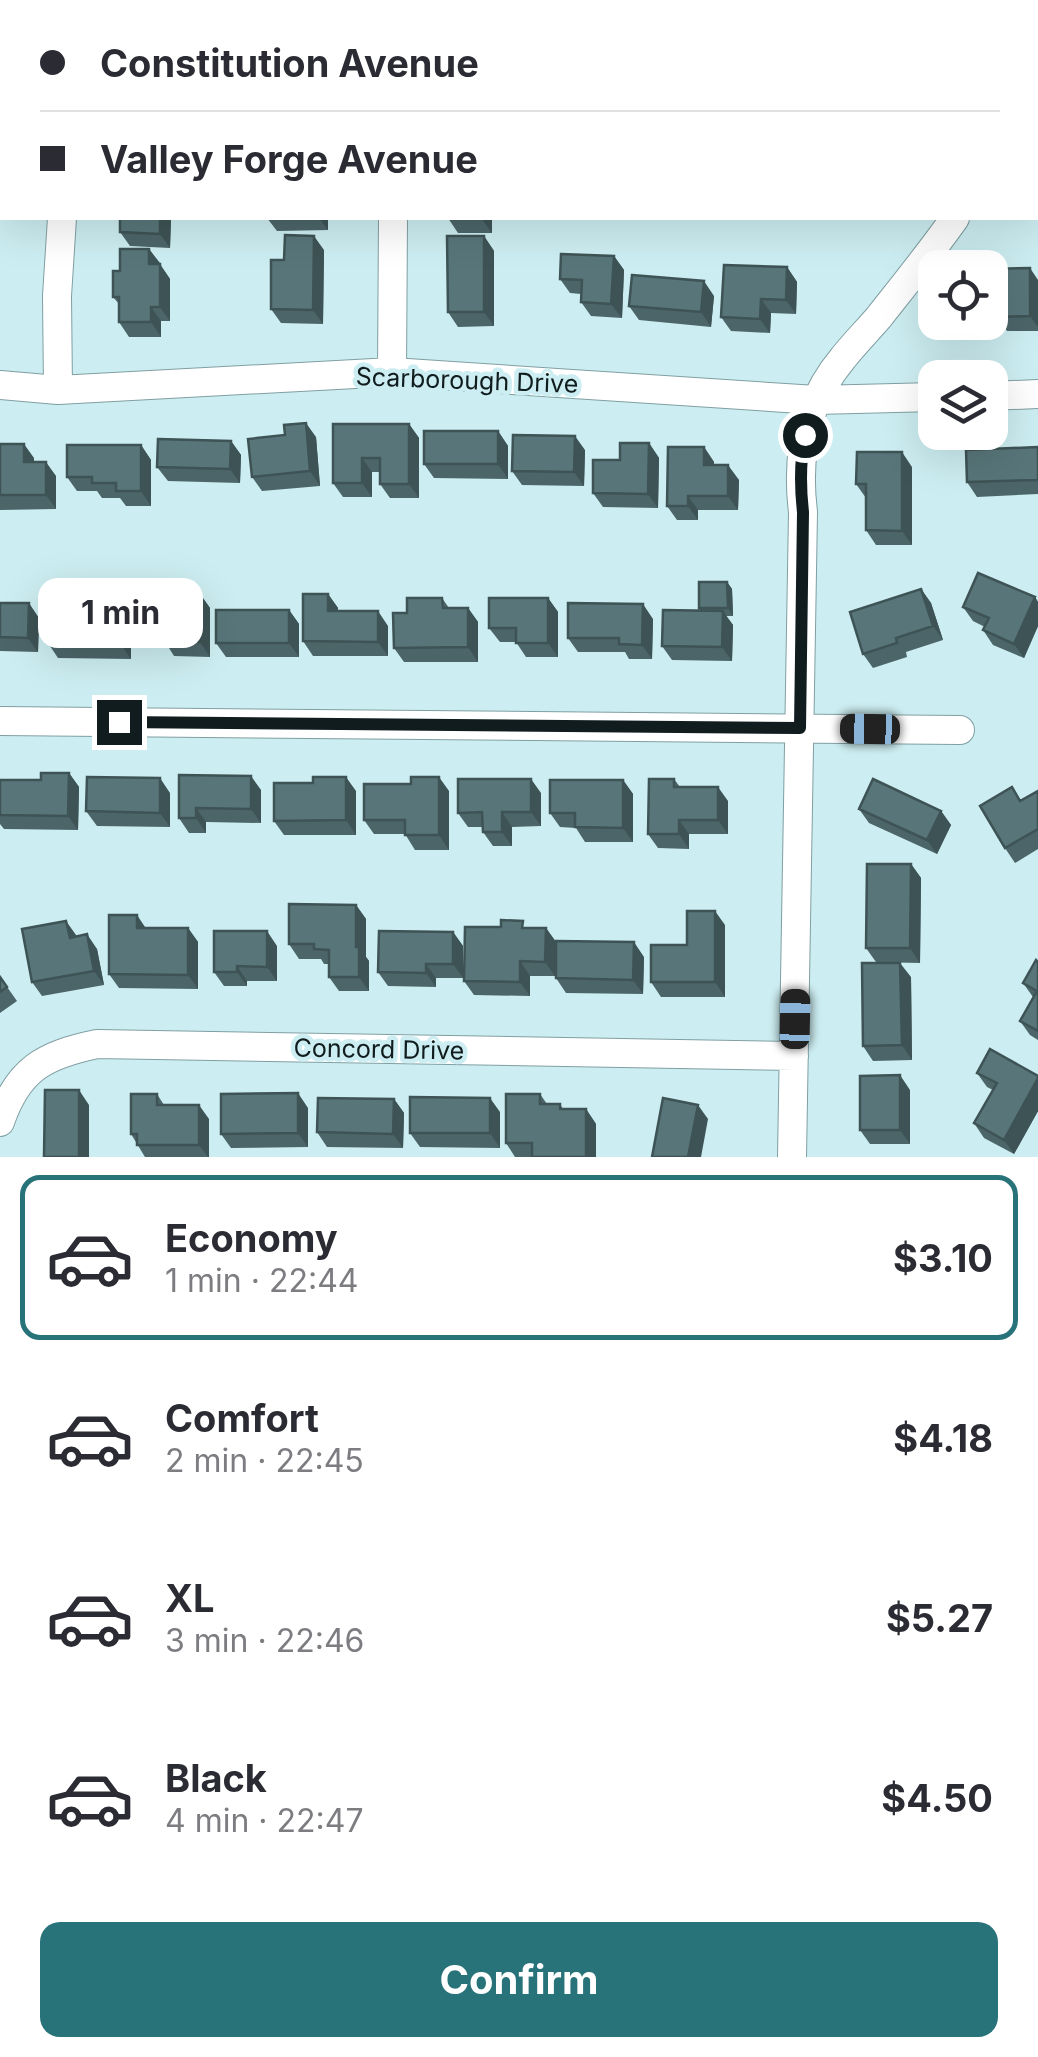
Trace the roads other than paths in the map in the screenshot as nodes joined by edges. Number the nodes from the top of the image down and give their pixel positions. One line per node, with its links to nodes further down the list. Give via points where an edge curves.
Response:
1 (62, 220): 6 (street)
2 (393, 220): 4 (street)
3 (954, 220): 10 (street)
4 (392, 372): 6 (street, Scarborough Drive); 10 (street, Scarborough Drive)
5 (0, 386): 6 (street, Scarborough Drive)
6 (58, 390)
7 (1038, 394): 8 (street)
8 (1008, 395)
9 (918, 397): 10 (street, Scarborough Drive)
10 (816, 400): 12 (street, via 801,454)
11 (0, 721): 12 (street)
12 (800, 728): 13 (street); 14 (street)
13 (960, 730)
14 (794, 1056): 15 (street, Concord Drive, via 97,1044 33,1067); 16 (street)
15 (0, 1122)
16 (792, 1157)

